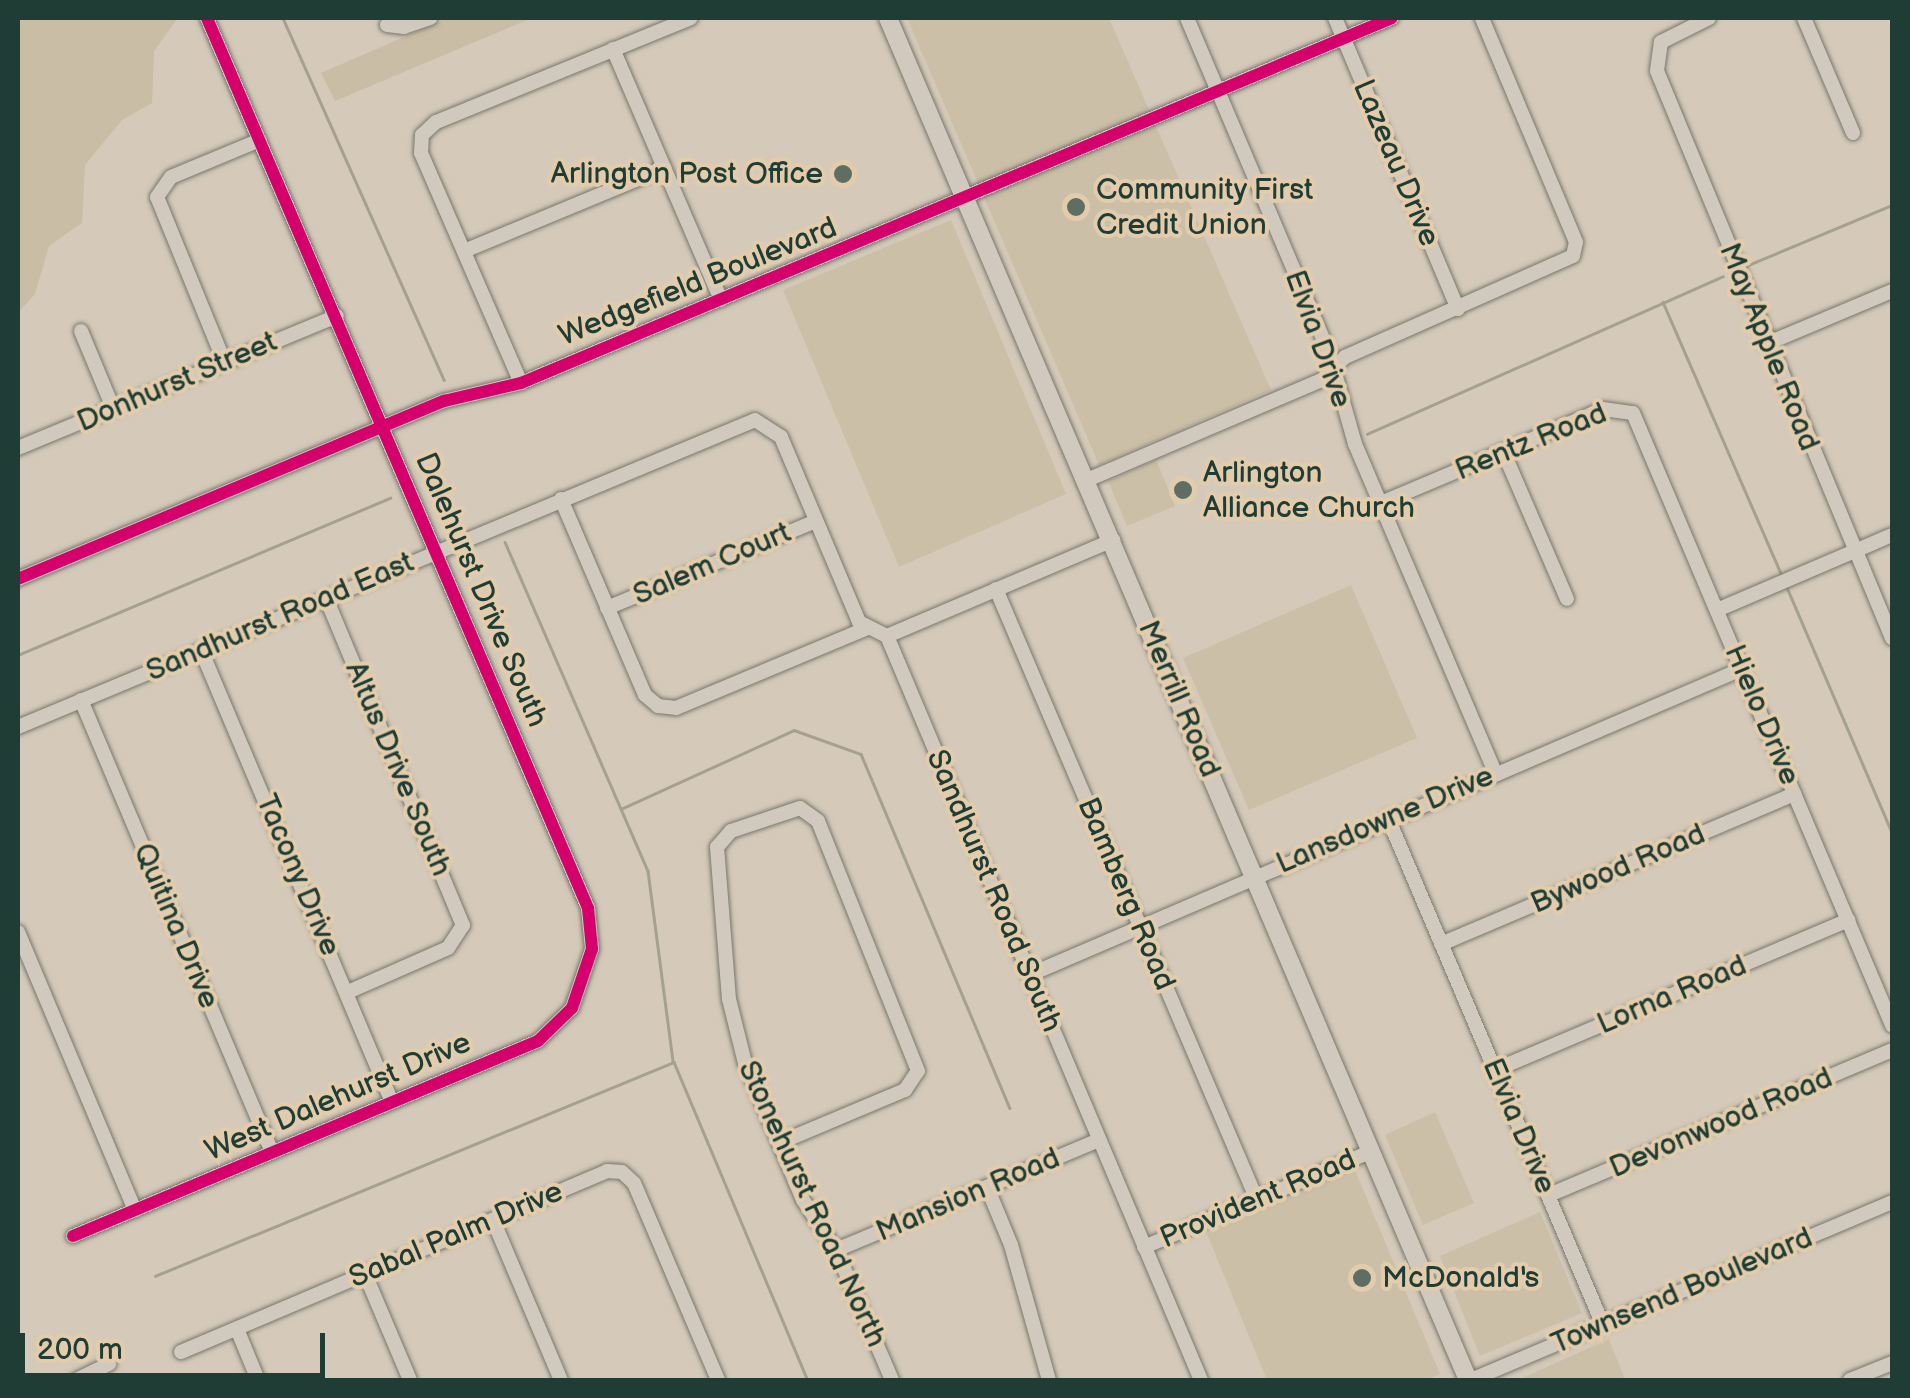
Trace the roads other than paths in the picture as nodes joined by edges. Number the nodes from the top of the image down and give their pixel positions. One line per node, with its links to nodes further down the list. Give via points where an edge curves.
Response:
1 (207, 18): 16 (street, Dalehurst Drive South)
2 (430, 18): 11 (street, via 404,28)
3 (690, 18): 13 (street)
4 (888, 18): 18 (main road, Merrill Road)
5 (1188, 18): 14 (street, Elvia Drive)
6 (1334, 18): 12 (street, Lazeau Drive)
7 (1392, 18): 12 (street, Wedgefield Boulevard)
8 (1482, 18): 22 (street, via 1576,242 1573,256)
9 (1709, 18): 25 (street, May Apple Road, via 1668,36 1655,54)
10 (1804, 18): 15 (street)
11 (387, 25)
12 (1343, 38): 14 (street, Wedgefield Boulevard); 22 (street, Lazeau Drive)
13 (613, 49): 17 (street); 19 (street, via 436,122 422,135 421,153)
14 (1219, 92): 18 (street, Wedgefield Boulevard); 27 (street, Elvia Drive)
15 (1853, 133)
16 (260, 140): 23 (street, Dalehurst Drive South); 26 (street, via 171,178 157,197)
17 (664, 168): 19 (street); 21 (street)
18 (966, 198): 21 (street, Wedgefield Boulevard); 34 (main road, Merrill Road)
19 (464, 252): 28 (street)
20 (1892, 292): 25 (street)
21 (721, 300): 28 (street, Wedgefield Boulevard)
22 (1458, 309): 27 (street, via 1346,357)
23 (337, 316): 26 (street, Donhurst Street); 31 (street, Dalehurst Drive South)
24 (81, 331): 29 (street)
25 (1766, 344): 41 (street, May Apple Road)
26 (224, 361): 29 (street, Donhurst Street)
27 (1334, 370): 34 (street); 36 (street, Elvia Drive)
28 (521, 382): 31 (street, Wedgefield Boulevard, via 463,395)
29 (113, 408): 32 (street, Donhurst Street)
30 (1626, 410): 33 (street, Rentz Road, via 1603,409); 47 (street, Hielo Drive, via 1639,420)
31 (384, 426): 40 (street, Dalehurst Drive South); 42 (street, Wedgefield Boulevard)
32 (18, 448)
33 (1503, 451): 36 (street, Rentz Road); 45 (street)
34 (1087, 480): 39 (main road, Merrill Road)
35 (561, 499): 37 (street, Sandhurst Road East, via 745,422 766,423 781,437); 40 (street, Sandhurst Road East); 46 (street)
36 (1381, 504): 55 (street, Elvia Drive)
37 (816, 521): 46 (street, Salem Court); 48 (street)
38 (1892, 535): 41 (street)
39 (1112, 540): 43 (street); 58 (main road, Merrill Road)
40 (437, 551): 44 (street, Sandhurst Road East); 63 (street, Dalehurst Drive South, via 588,908)
41 (1854, 551): 47 (street); 50 (street, May Apple Road)
42 (18, 579)
43 (996, 588): 49 (street); 60 (street, Bamberg Road)
44 (326, 598): 51 (street, Sandhurst Road East); 65 (street, Altus Drive South, via 461,918 458,941)
45 (1567, 599)
46 (607, 608): 48 (street, via 645,695 658,706 676,708)
47 (1717, 610): 52 (street, Hielo Drive)
48 (864, 629): 49 (street)
49 (886, 636): 64 (street, Sandhurst Road South)
50 (1892, 638)
51 (201, 650): 53 (street, Sandhurst Road East); 65 (street, Tacony Drive)
52 (1742, 668): 55 (street, Lansdowne Drive); 56 (street, Hielo Drive)
53 (81, 700): 54 (street, Sandhurst Road East); 73 (street, Quitina Drive)
54 (18, 727)
55 (1495, 772): 57 (street, Lansdowne Drive)
56 (1795, 794): 59 (street, Hielo Drive); 62 (street, Bywood Road)
57 (1388, 818): 58 (street, Lansdowne Drive); 62 (street, Elvia Drive)
58 (1255, 877): 60 (street, Lansdowne Drive); 72 (main road, Merrill Road)
59 (1848, 920): 66 (street, Hielo Drive); 68 (street, Lorna Road)
60 (1140, 928): 64 (street, Lansdowne Drive); 76 (street, Bamberg Road)
61 (18, 932): 78 (street)
62 (1441, 944): 68 (street, Elvia Drive)
63 (590, 966): 69 (street, West Dalehurst Drive, via 572,1008 538,1041)
64 (1029, 975): 70 (street, Sandhurst Road South)
65 (348, 992): 69 (street, Tacony Drive)
66 (1892, 1025)
67 (1892, 1050): 75 (street, Devonwood Road)
68 (1495, 1070): 75 (street, Elvia Drive)
69 (392, 1102): 73 (street, West Dalehurst Drive)
70 (1099, 1140): 74 (street, Mansion Road); 81 (street, Sandhurst Road South)
71 (779, 1143): 71 (street, Stonehurst Road North, via 745,1062 729,1000 717,847 731,831 789,808 808,812 917,1060 914,1080); 82 (street, Stonehurst Road North)
72 (1372, 1151): 76 (street, Provident Road); 97 (main road, Merrill Road)
73 (272, 1152): 78 (street, West Dalehurst Drive)
74 (987, 1186): 82 (street, Mansion Road); 95 (street, via 1012,1246)
75 (1548, 1195): 84 (street, Elvia Drive)
76 (1257, 1200): 81 (street, Provident Road)
77 (1892, 1202): 84 (street, Townsend Boulevard)
78 (135, 1210): 80 (street, West Dalehurst Drive)
79 (493, 1220): 83 (street, Sabal Palm Drive); 92 (street); 93 (street, Sabal Palm Drive, via 607,1172 622,1172 634,1183)
80 (72, 1236)
81 (1144, 1247): 96 (street, Sandhurst Road South)
82 (836, 1250): 94 (street, Stonehurst Road North)
83 (365, 1274): 85 (street, Sabal Palm Drive); 91 (street)
84 (1603, 1325): 97 (street, Townsend Boulevard)
85 (236, 1329): 86 (street, Sabal Palm Drive); 90 (street)
86 (181, 1352)
87 (109, 1364): 89 (street)
88 (1887, 1370): 98 (street)
89 (76, 1380)
90 (258, 1380)
91 (410, 1380)
92 (561, 1380)
93 (718, 1380)
94 (892, 1380)
95 (1050, 1380)
96 (1200, 1380)
97 (1469, 1380)
98 (1850, 1380)

